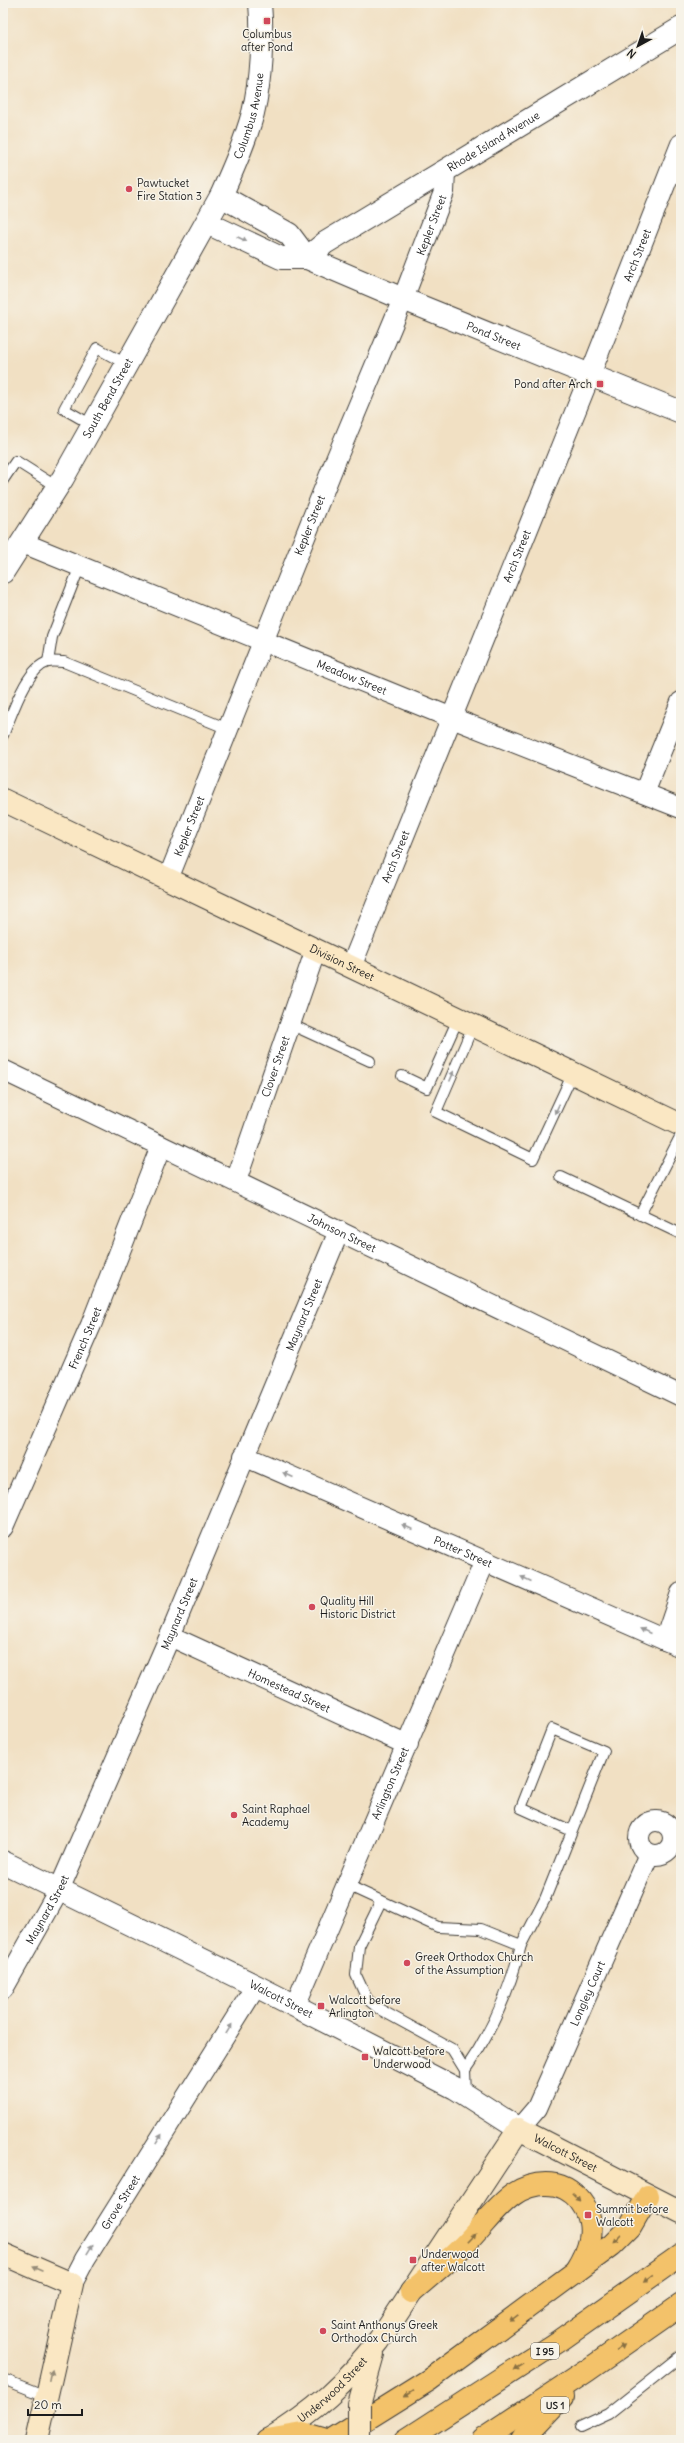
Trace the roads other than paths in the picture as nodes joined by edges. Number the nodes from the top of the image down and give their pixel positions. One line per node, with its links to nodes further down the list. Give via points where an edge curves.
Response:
1 (260, 3): 5 (street, Columbus Avenue, via 262,44 253,112)
2 (681, 28): 4 (street, Rhode Island Avenue)
3 (681, 144): 10 (street, Arch Street)
4 (445, 171): 7 (street, Rhode Island Avenue, via 325,243); 8 (street, Kepler Street, via 444,192)
5 (221, 196): 6 (street, Columbus Avenue); 7 (street, Pond Street, via 288,234)
6 (207, 222): 7 (street, Pond Street, one-way to 7, via 281,258); 9 (street, South Bend Street)
7 (307, 258): 8 (street, Pond Street)
8 (403, 300): 10 (street, Pond Street); 18 (street, Kepler Street)
9 (126, 364): 12 (street, South Bend Street); 12 (lane, via 97,348 64,408)
10 (590, 375): 11 (street, Pond Street); 21 (street, Arch Street)
11 (681, 412)
12 (92, 425): 14 (street, South Bend Street)
13 (3, 480): 14 (lane, via 16,461)
14 (57, 487): 15 (street, South Bend Street)
15 (23, 542): 16 (street, Meadow Street); 17 (street, South Bend Street)
16 (80, 566): 18 (street, Meadow Street); 19 (lane, via 52,637)
17 (3, 572)
18 (264, 640): 21 (street, Meadow Street); 22 (street, Kepler Street)
19 (48, 662): 22 (lane, via 64,662); 23 (lane, via 35,669)
20 (681, 702): 24 (street)
21 (452, 718): 24 (street, Meadow Street); 29 (street, Arch Street)
22 (228, 729): 27 (street, Kepler Street)
23 (3, 735)
24 (644, 793): 26 (street, Meadow Street)
25 (3, 800): 27 (main road, Division Street)
26 (681, 808)
27 (168, 879): 28 (main road, Division Street)
28 (315, 952): 29 (main road, Division Street); 31 (street, Clover Street)
29 (351, 967): 30 (main road, Division Street)
30 (465, 1022): 33 (main road, Division Street); 33 (lane, one-way to 30, via 533,1160 436,1112); 35 (lane, via 427,1088)
31 (290, 1024): 32 (lane); 40 (street, Clover Street)
32 (370, 1061)
33 (573, 1073): 36 (main road, Division Street)
34 (5, 1076): 38 (street, Johnson Street)
35 (402, 1076)
36 (681, 1125)
37 (681, 1135): 41 (lane)
38 (162, 1146): 40 (street, Johnson Street); 46 (street, French Street, via 91,1324)
39 (561, 1177): 41 (lane)
40 (236, 1181): 42 (street, Johnson Street)
41 (640, 1215): 43 (lane)
42 (339, 1231): 44 (street, Johnson Street); 45 (street, Maynard Street)
43 (681, 1234)
44 (681, 1396)
45 (244, 1456): 47 (street, Potter Street, one-way to 45); 49 (street, Maynard Street)
46 (3, 1527)
47 (485, 1561): 50 (street, Potter Street, one-way to 47); 51 (street, Arlington Street)
48 (681, 1593): 50 (street)
49 (170, 1636): 51 (street, Homestead Street); 56 (street, Maynard Street)
50 (673, 1643)
51 (408, 1745): 55 (street, Arlington Street)
52 (572, 1832): 52 (lane, via 604,1751 552,1729 521,1808); 58 (lane, via 545,1899)
53 (649, 1854): 64 (street, Longley Court, via 537,2108)
54 (3, 1862): 56 (street, Walcott Street)
55 (347, 1885): 57 (lane); 61 (street, Arlington Street)
56 (59, 1890): 59 (street, Walcott Street); 60 (street, Maynard Street)
57 (381, 1901): 58 (lane, via 438,1927 481,1929); 62 (lane, via 359,1946 356,1975 367,1999 379,2009 452,2049)
58 (521, 1945): 62 (lane, via 515,1971 487,2036)
59 (256, 1986): 61 (street, Walcott Street); 70 (street, Grove Street, one-way to 59, via 85,2259)
60 (3, 1989)
61 (295, 2006): 63 (street, Walcott Street)
62 (465, 2070): 63 (lane)
63 (466, 2094): 64 (street, Walcott Street)
64 (519, 2129): 65 (main road, Walcott Street); 71 (main road, Underwood Street)
65 (648, 2196): 66 (main road, Walcott Street); 69 (main road, one-way to 69, via 637,2217 621,2236)
66 (681, 2212)
67 (3, 2254): 70 (main road, one-way to 67)
68 (681, 2255): 84 (main road, I 95, one-way to 84, via 559,2342)
69 (574, 2274): 71 (main road, one-way to 69, via 465,2245 510,2196 539,2184 559,2186 568,2190 580,2201 588,2215 591,2239 585,2256); 82 (main road, one-way to 82, via 429,2380)
70 (72, 2284): 77 (main road, Grove Street, one-way to 70)
71 (411, 2292): 73 (main road, Underwood Street)
72 (681, 2305): 75 (main road, one-way to 72)
73 (379, 2341): 81 (main road, Underwood Street, via 349,2378 324,2402); 83 (main road, bridge, via 359,2405)
74 (681, 2356): 78 (lane, via 608,2414)
75 (588, 2370): 85 (main road); 86 (main road, US 1)
76 (3, 2379): 77 (lane)
77 (46, 2396): 80 (main road, Grove Street)
78 (580, 2427)
79 (318, 2438): 81 (main road, via 292,2434)
80 (37, 2440)
81 (268, 2440)
82 (333, 2440)
83 (359, 2440)
84 (406, 2440)
85 (482, 2440)
86 (522, 2440)

